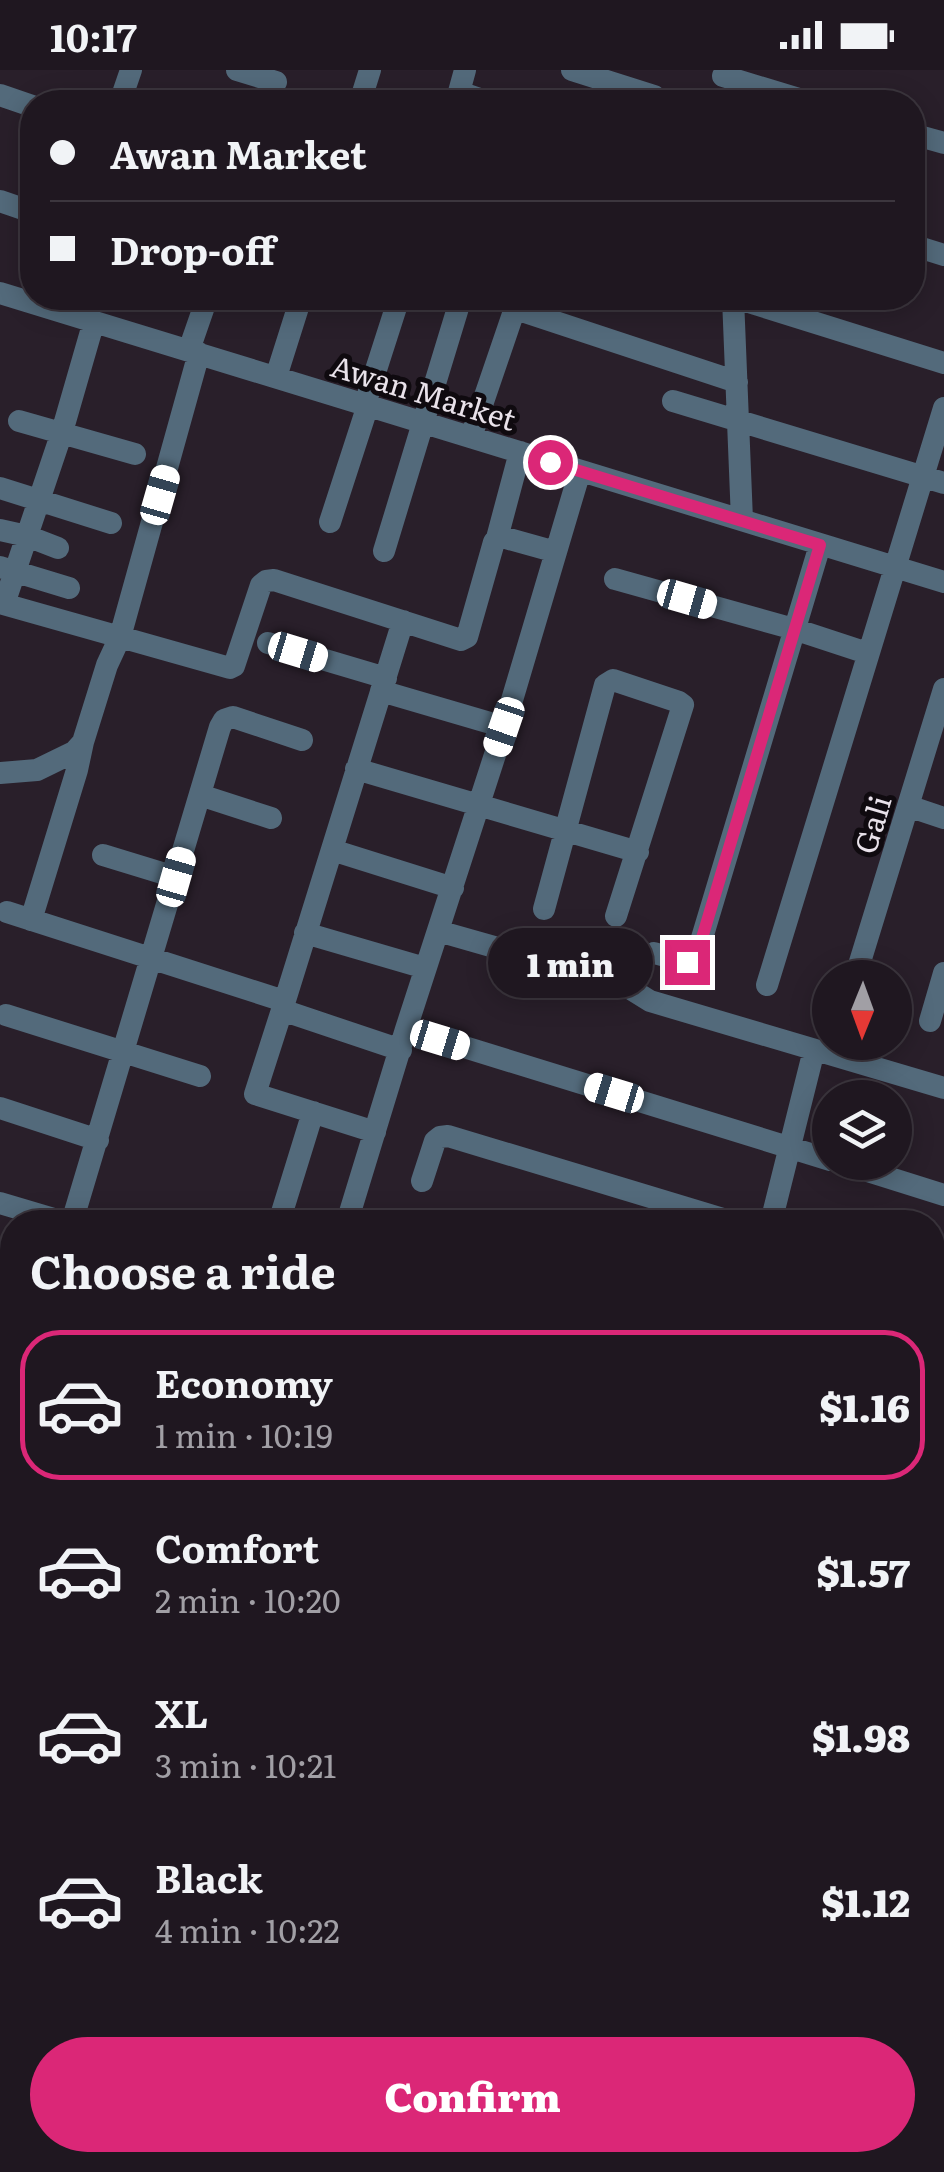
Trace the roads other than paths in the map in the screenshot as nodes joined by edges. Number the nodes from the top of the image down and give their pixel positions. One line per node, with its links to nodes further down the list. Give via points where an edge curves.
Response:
1 (237, 70): 4 (street)
2 (572, 70): 5 (street)
3 (723, 73): 6 (street)
4 (275, 85)
5 (635, 90)
6 (773, 90)
7 (57, 310): 14 (street, Awan Market)
8 (204, 310): 15 (street)
9 (296, 310): 17 (street)
10 (395, 310): 20 (street)
11 (457, 310): 24 (street)
12 (735, 310): 18 (street)
13 (774, 310): 16 (street)
14 (94, 321): 15 (street, Awan Market); 25 (street)
15 (194, 352): 17 (street, Awan Market); 51 (street)
16 (944, 363)
17 (276, 377): 20 (street, Awan Market)
18 (737, 382): 22 (street); 26 (street, via 514,311)
19 (673, 401): 22 (street)
20 (367, 405): 24 (street, Awan Market); 34 (street)
21 (944, 408): 30 (street)
22 (738, 420): 30 (street); 33 (street)
23 (19, 421): 25 (street)
24 (423, 422): 26 (street, Awan Market); 41 (street)
25 (62, 432): 28 (street); 32 (street)
26 (472, 437): 27 (street, Awan Market)
27 (520, 452): 29 (street, Awan Market); 38 (street)
28 (134, 454)
29 (580, 471): 33 (street, Awan Market); 42 (street)
30 (933, 480): 43 (street)
31 (0, 488): 32 (street)
32 (39, 502): 35 (street); 37 (street)
33 (742, 520): 39 (street, Awan Market)
34 (330, 522)
35 (111, 523)
36 (0, 530): 37 (street)
37 (27, 536): 40 (street); 44 (street)
38 (497, 538): 42 (street); 49 (street, via 468,637)
39 (820, 545): 43 (street, Awan Market); 50 (street)
40 (58, 548)
41 (384, 552)
42 (556, 552): 56 (street)
43 (895, 568): 46 (street, Awan Market); 53 (street)
44 (8, 570): 47 (street); 48 (street)
45 (615, 579): 50 (street)
46 (944, 582)
47 (69, 588)
48 (2, 604): 51 (street)
49 (403, 621): 51 (street, via 266,580 230,668); 54 (street)
50 (794, 629): 53 (street); 78 (street, via 696,958 687,962)
51 (120, 637): 58 (street)
52 (268, 643): 54 (street)
53 (868, 653): 83 (street)
54 (384, 684): 56 (street); 59 (street)
55 (944, 689): 63 (street, Gali)
56 (504, 727): 62 (street)
57 (302, 740): 61 (street, via 224,720)
58 (83, 742): 60 (street, via 38,770); 75 (street)
59 (356, 769): 62 (street); 67 (street)
60 (0, 773)
61 (200, 795): 64 (street); 70 (street)
62 (478, 804): 66 (street); 71 (street)
63 (908, 806): 65 (street); 80 (street, Gali)
64 (270, 818)
65 (944, 818)
66 (564, 831): 68 (street); 68 (street, via 605,685 613,680 683,706); 72 (street)
67 (332, 850): 71 (street); 77 (street)
68 (638, 852): 74 (street)
69 (103, 855): 70 (street)
70 (176, 877): 79 (street)
71 (453, 888): 76 (street)
72 (544, 909)
73 (7, 912): 75 (street)
74 (616, 916)
75 (31, 920): 79 (street)
76 (438, 931): 81 (street); 88 (street, via 621,983 650,1001)
77 (305, 933): 81 (street); 84 (street)
78 (654, 953)
79 (149, 959): 84 (street); 89 (street)
80 (861, 960)
81 (425, 968): 87 (street)
82 (944, 973): 86 (street)
83 (767, 984)
84 (283, 1006): 87 (street); 95 (street, via 246,1092)
85 (6, 1015): 89 (street)
86 (930, 1021)
87 (403, 1040): 96 (street); 98 (street)
88 (812, 1049)
89 (124, 1052): 92 (street); 97 (street)
90 (812, 1058): 98 (street)
91 (848, 1060): 93 (street)
92 (200, 1076)
93 (944, 1088)
94 (0, 1108): 97 (street)
95 (313, 1112): 96 (street); 106 (street)
96 (375, 1132): 107 (street)
97 (98, 1140): 105 (street)
98 (789, 1147): 99 (street); 109 (street)
99 (812, 1154)
100 (896, 1180): 102 (street)
101 (422, 1181): 108 (street, via 435,1141 448,1136)
102 (944, 1195)
103 (0, 1203): 104 (street)
104 (25, 1210)
105 (72, 1210)
106 (283, 1210)
107 (351, 1210)
108 (693, 1210)
109 (774, 1210)

